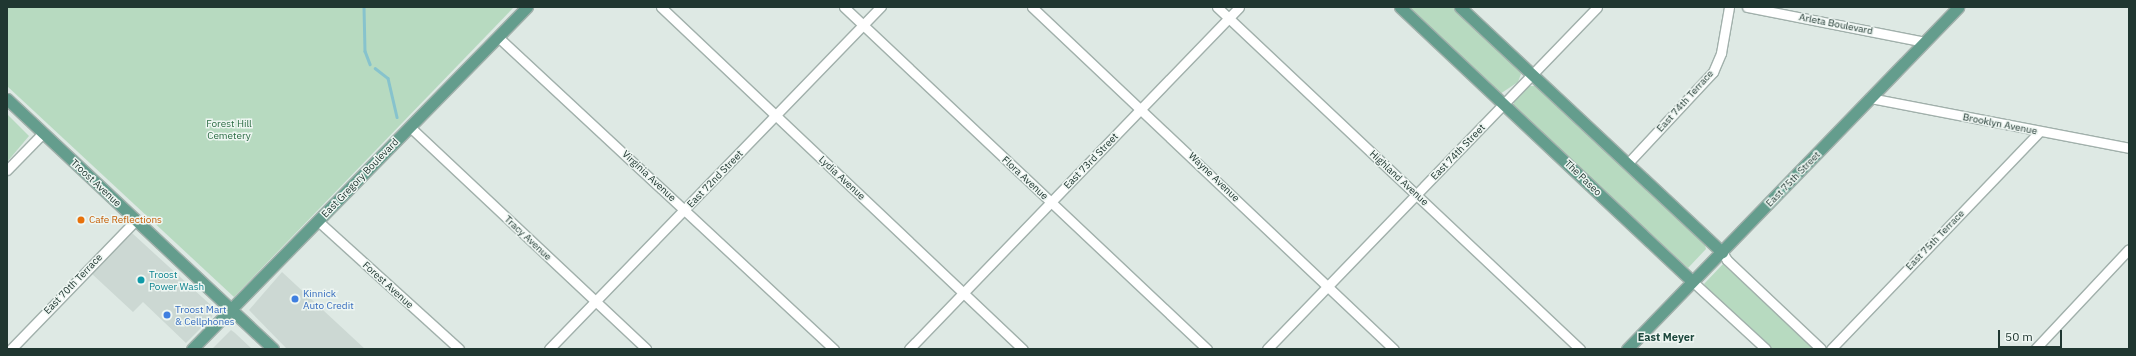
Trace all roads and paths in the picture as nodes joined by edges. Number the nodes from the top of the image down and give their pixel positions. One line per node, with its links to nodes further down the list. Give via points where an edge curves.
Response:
1 (527, 7): 16 (main road, East Gregory Boulevard)
2 (661, 7): 23 (street, Lydia Avenue)
3 (844, 7): 15 (street, Flora Avenue)
4 (880, 7): 15 (street, East 72nd Street)
5 (1032, 7): 22 (street, Wayne Avenue)
6 (1217, 7): 14 (street, Highland Avenue)
7 (1239, 7): 14 (street, East 73rd Street)
8 (1400, 7): 21 (main road, The Paseo)
9 (1460, 7): 18 (main road)
10 (1597, 7): 18 (street, East 74th Street)
11 (1729, 7): 28 (street, East 74th Terrace, via 1720,53 1713,72)
12 (1747, 7): 17 (street, Arleta Boulevard)
13 (1958, 7): 17 (main road, East 75th Street)
14 (1229, 18): 22 (street, East 73rd Street); 30 (street, Highland Avenue)
15 (863, 25): 23 (street, East 72nd Street); 31 (street, Flora Avenue)
16 (498, 37): 24 (main road, East Gregory Boulevard); 32 (street, Virginia Avenue)
17 (1925, 42): 19 (main road, East 75th Street)
18 (1533, 74): 21 (street, East 74th Street); 28 (main road)
19 (1870, 98): 25 (street, Brooklyn Avenue); 36 (main road, East 75th Street)
20 (7, 99): 26 (main road, Troost Avenue)
21 (1505, 103): 30 (street, East 74th Street); 37 (main road, The Paseo)
22 (1142, 108): 31 (street, East 73rd Street); 38 (street, Wayne Avenue)
23 (776, 116): 32 (street, East 72nd Street); 39 (street, Lydia Avenue)
24 (410, 127): 34 (main road, East Gregory Boulevard); 40 (street, Tracy Avenue)
25 (2039, 132): 27 (street, Brooklyn Avenue); 58 (street, East 75th Terrace)
26 (43, 133): 29 (street); 33 (main road, Troost Avenue)
27 (2129, 148)
28 (1628, 163): 36 (main road)
29 (7, 170)
30 (1417, 195): 38 (street, East 74th Street); 54 (street, Highland Avenue)
31 (1051, 202): 39 (street, East 73rd Street); 51 (street, Flora Avenue)
32 (685, 210): 40 (street, East 72nd Street); 48 (street, Virginia Avenue)
33 (136, 220): 41 (main road, Troost Avenue); 42 (street, East 70th Terrace)
34 (318, 221): 41 (main road, East Gregory Boulevard); 45 (street, Forest Avenue)
35 (2129, 249): 59 (street)
36 (1722, 252): 37 (main road, East 75th Street); 57 (street, via 1727,260)
37 (1692, 281): 55 (main road, East 75th Street); 56 (street, The Paseo)
38 (1328, 286): 52 (street, East 74th Street); 53 (street, Wayne Avenue)
39 (963, 292): 49 (street, East 73rd Street); 50 (street, Lydia Avenue)
40 (595, 302): 46 (street, East 72nd Street); 47 (street, Tracy Avenue)
41 (231, 310): 43 (main road, East Gregory Boulevard); 44 (main road, Troost Avenue)
42 (11, 349)
43 (192, 349)
44 (273, 349)
45 (459, 349)
46 (549, 349)
47 (646, 349)
48 (834, 349)
49 (908, 349)
50 (1023, 349)
51 (1207, 349)
52 (1267, 349)
53 (1394, 349)
54 (1580, 349)
55 (1627, 349)
56 (1766, 349)
57 (1821, 349)
58 (1831, 349)
59 (2035, 349)

